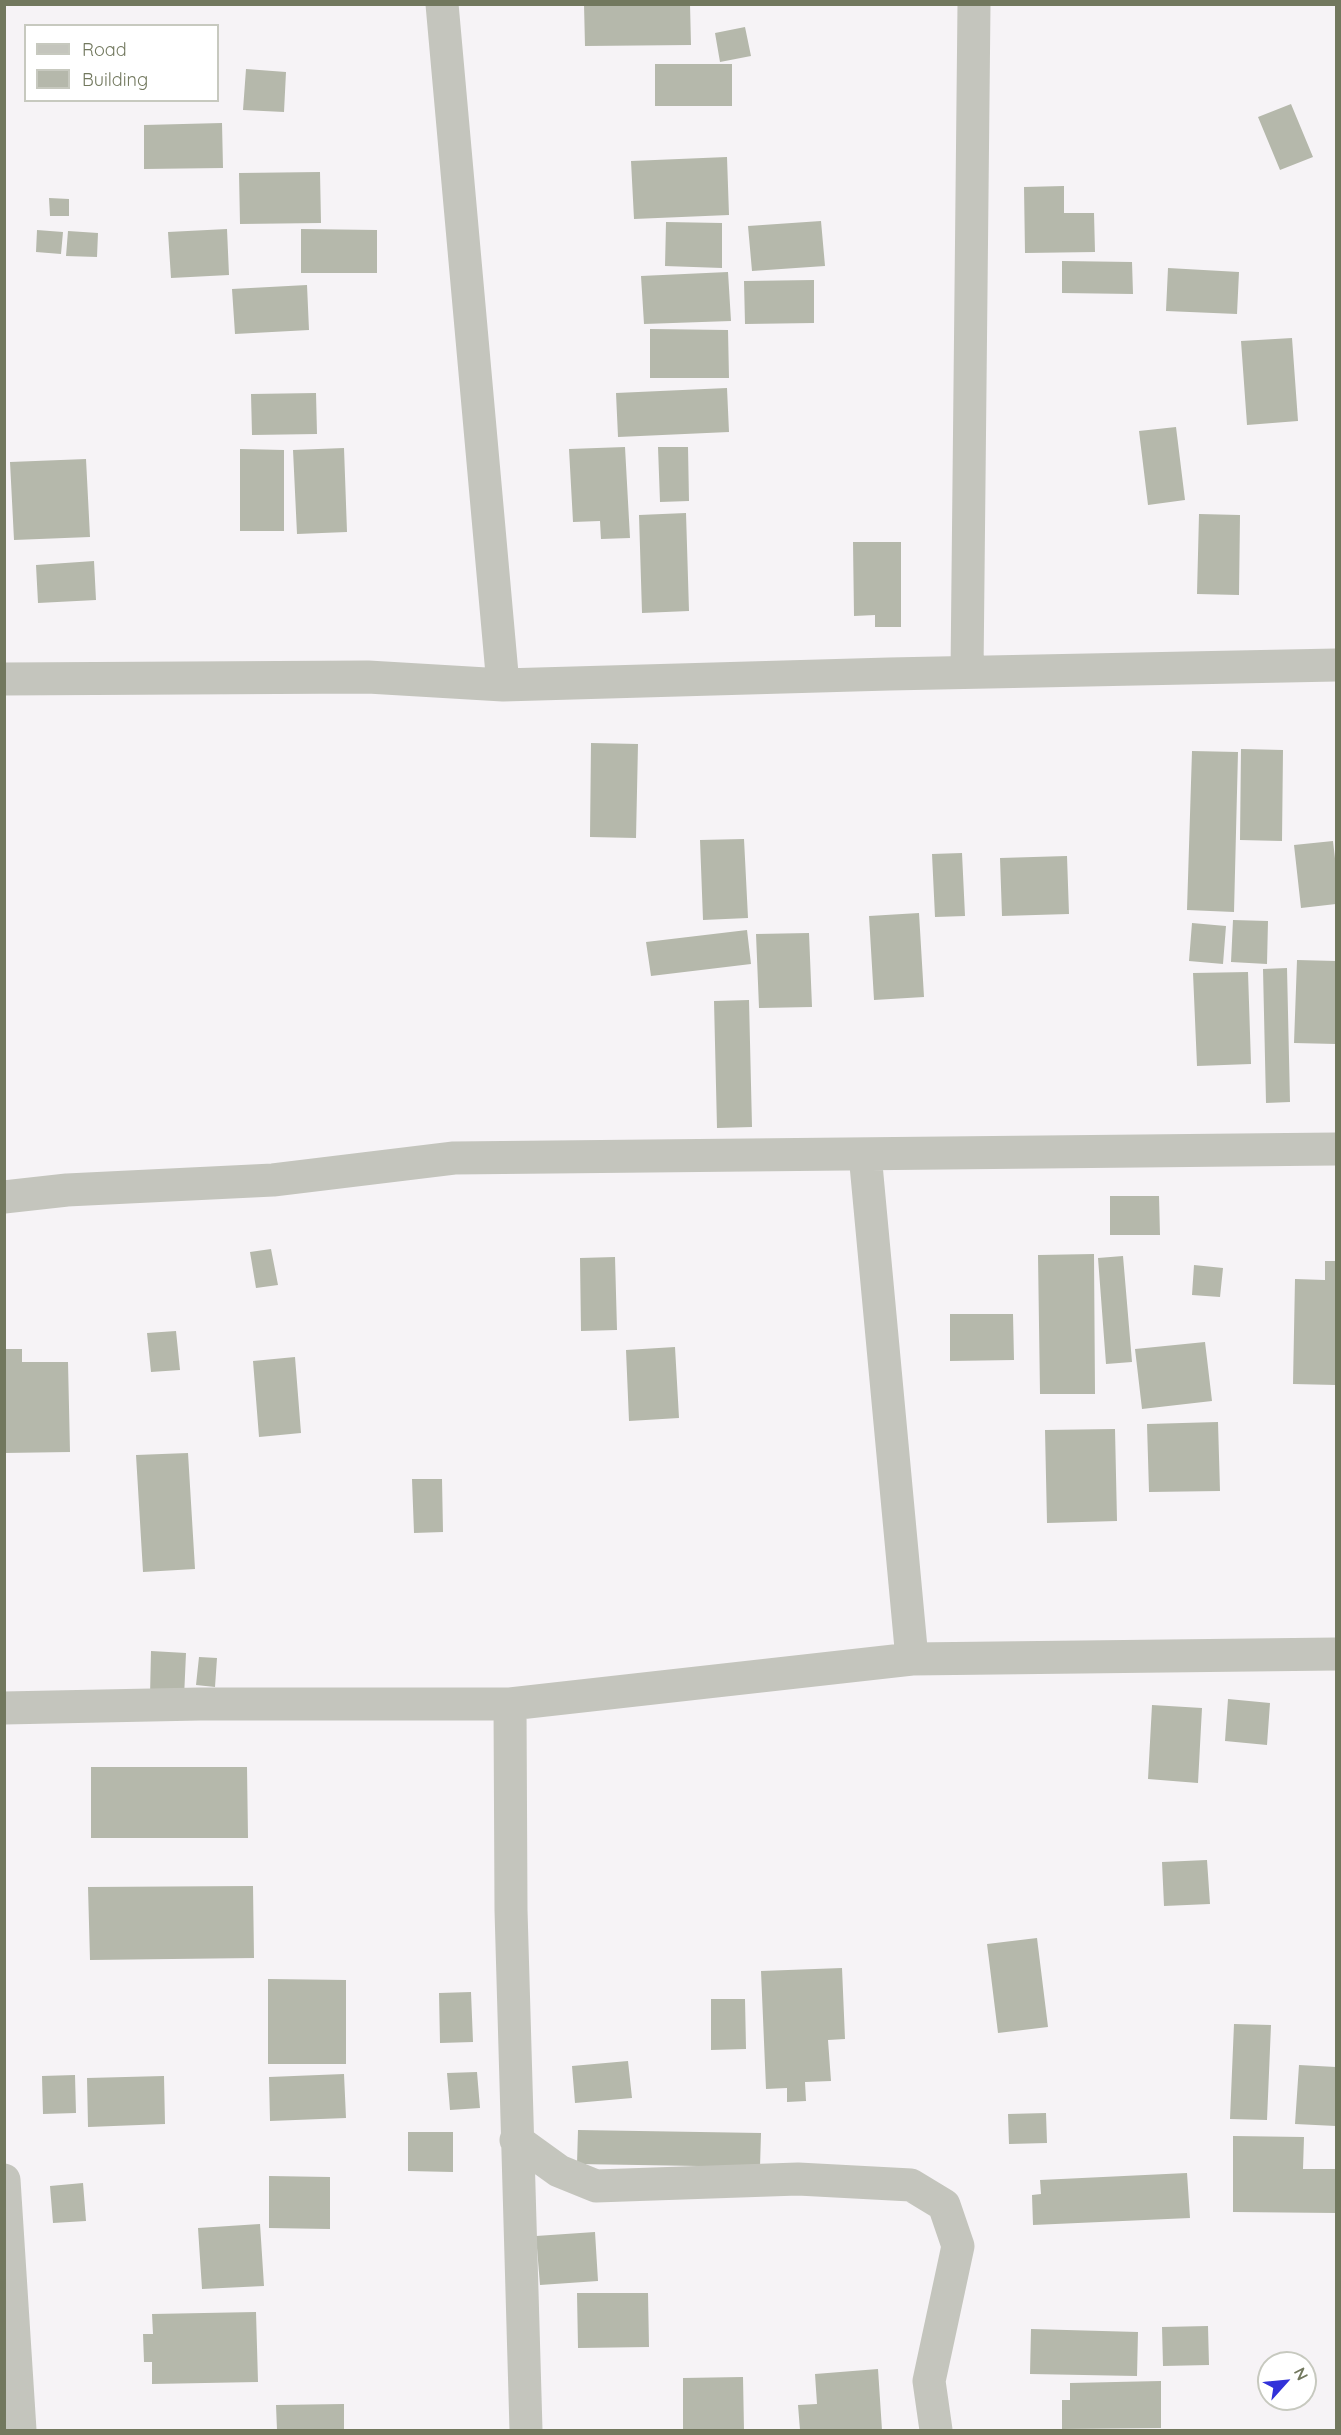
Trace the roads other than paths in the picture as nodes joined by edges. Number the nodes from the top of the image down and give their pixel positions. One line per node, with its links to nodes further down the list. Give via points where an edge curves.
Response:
1 (442, 4): 6 (street)
2 (974, 4): 5 (street)
3 (1336, 665): 5 (street)
4 (9, 672): 6 (street, via 368,678)
5 (967, 672): 6 (street)
6 (503, 685)
7 (1336, 1149): 8 (street)
8 (864, 1154): 9 (street, via 454,1158 273,1180 67,1190); 11 (street)
9 (4, 1197)
10 (1336, 1654): 11 (street)
11 (912, 1659): 12 (street)
12 (510, 1704): 13 (street); 14 (street)
13 (4, 1708)
14 (516, 2140): 17 (street); 18 (street, via 559,2170 596,2186 798,2179 911,2185 944,2205 958,2246 929,2381)
15 (4, 2180): 16 (street)
16 (21, 2430)
17 (526, 2430)
18 (936, 2430)

